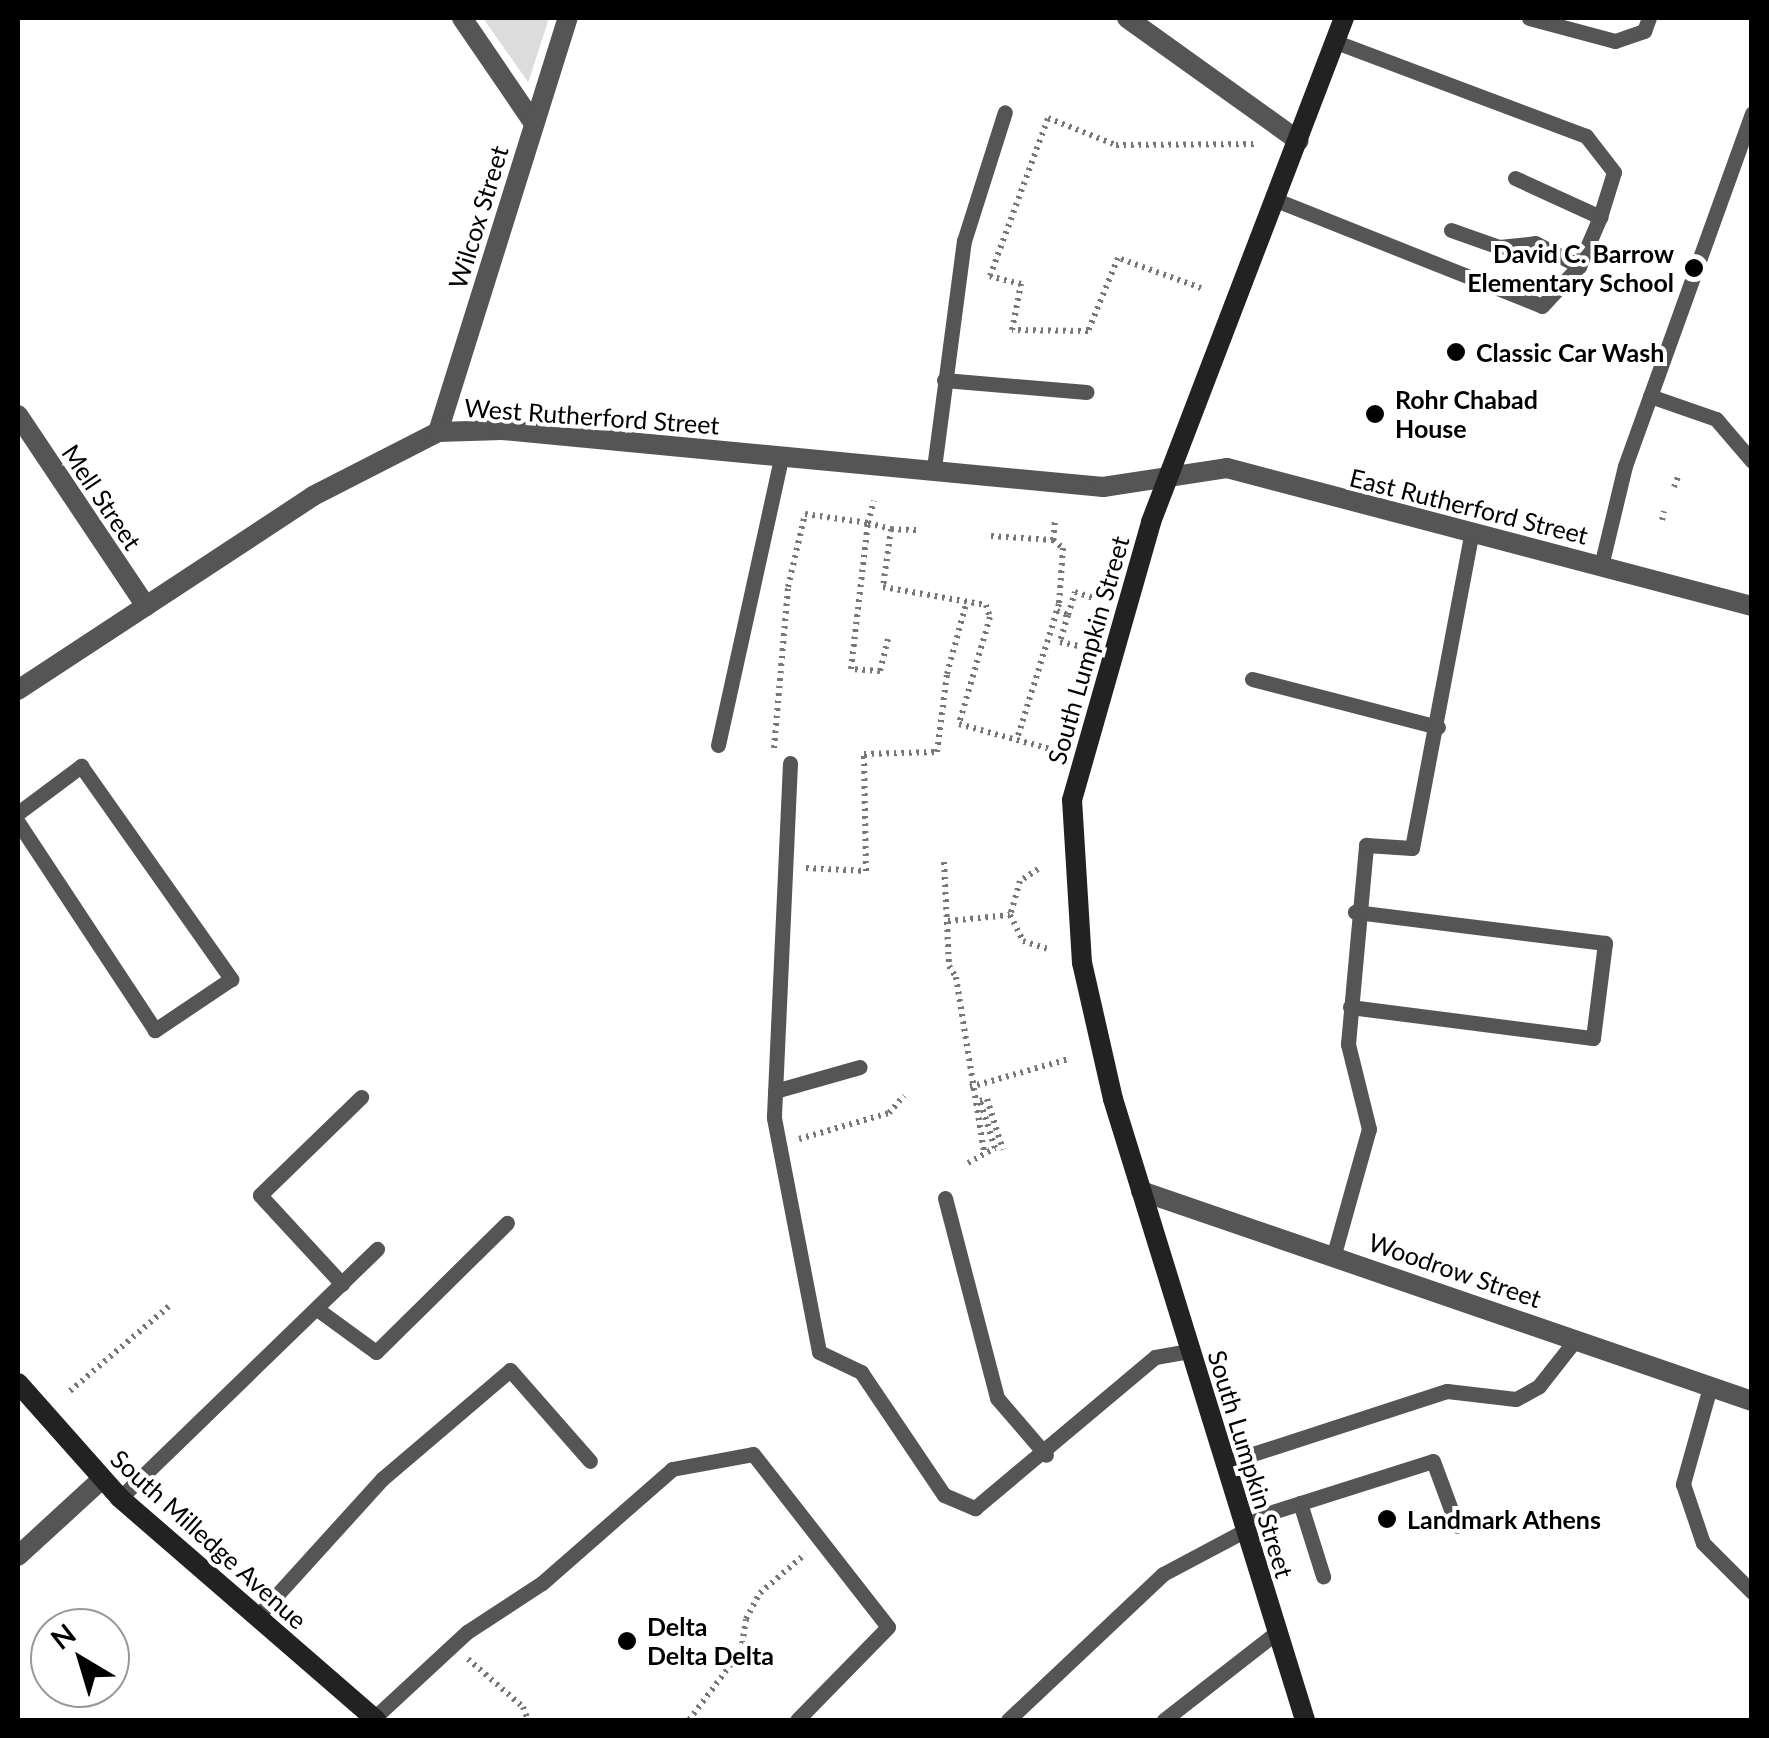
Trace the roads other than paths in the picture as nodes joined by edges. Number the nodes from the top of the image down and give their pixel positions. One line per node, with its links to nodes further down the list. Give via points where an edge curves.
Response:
1 (462, 18): 10 (street)
2 (568, 18): 10 (street, Wilcox Street)
3 (1127, 18): 11 (street)
4 (1344, 18): 7 (main road, South Lumpkin Street)
5 (1529, 18): 6 (lane, via 1615,41 1644,31)
6 (1649, 18)
7 (1334, 41): 11 (main road, South Lumpkin Street); 16 (lane, via 1586,136 1614,172)
8 (1005, 112): 19 (lane, via 964,241)
9 (1752, 114): 12 (lane)
10 (534, 122): 23 (street, Wilcox Street)
11 (1299, 141): 15 (main road, South Lumpkin Street)
12 (1732, 168): 13 (lane); 21 (lane)
13 (1752, 171)
14 (1514, 178): 16 (lane)
15 (1276, 200): 18 (lane, via 1542,306); 27 (main road, South Lumpkin Street)
16 (1600, 217): 18 (lane)
17 (1451, 230): 18 (lane, via 1499,246 1535,243)
18 (1579, 266)
19 (944, 380): 20 (lane); 26 (lane)
20 (1086, 392)
21 (1650, 396): 25 (lane, via 1716,419); 29 (lane)
22 (18, 415): 30 (street, Mell Street)
23 (438, 432): 24 (street, West Rutherford Street, via 502,430); 30 (street, West Rutherford Street, via 312,496)
24 (782, 454): 26 (street, West Rutherford Street); 35 (lane)
25 (1752, 461)
26 (934, 468): 27 (street, West Rutherford Street, via 1103,487)
27 (1172, 471): 28 (street, East Rutherford Street, via 1227,468); 44 (main road, South Lumpkin Street, via 1151,522 1072,800 1082,963)
28 (1471, 537): 29 (street, East Rutherford Street); 34 (lane)
29 (1601, 566): 31 (street, East Rutherford Street)
30 (146, 606): 33 (street, West Rutherford Street)
31 (1752, 606)
32 (1252, 679): 34 (lane)
33 (18, 690)
34 (1438, 728): 39 (lane, via 1412,848 1366,845)
35 (718, 746)
36 (790, 762): 42 (lane)
37 (18, 813): 38 (lane, via 81,766 231,979 154,1030)
38 (18, 822)
39 (1355, 912): 40 (lane); 40 (lane, via 1605,943 1593,1038)
40 (1350, 1008): 48 (lane, via 1348,1044 1369,1129)
41 (860, 1067): 42 (lane)
42 (775, 1091): 56 (lane, via 778,1143 819,1352 862,1372 944,1494 976,1508)
43 (361, 1098): 49 (lane, via 260,1195)
44 (1141, 1191): 48 (street, Woodrow Street); 52 (main road, South Lumpkin Street)
45 (945, 1198): 56 (lane, via 996,1398)
46 (507, 1222): 50 (lane, via 376,1352)
47 (377, 1249): 49 (lane)
48 (1334, 1254): 51 (street, Woodrow Street)
49 (342, 1284): 50 (lane)
50 (317, 1309): 60 (lane)
51 (1576, 1339): 54 (street, Woodrow Street); 58 (lane, via 1538,1386 1516,1399 1447,1392)
52 (1190, 1350): 56 (lane, via 1155,1357); 58 (main road, South Lumpkin Street)
53 (18, 1384): 59 (main road, South Milledge Avenue)
54 (1710, 1386): 55 (street, Woodrow Street); 66 (lane, via 1683,1484 1703,1543)
55 (1752, 1401)
56 (1046, 1455)
57 (590, 1461): 67 (lane, via 510,1370 382,1479)
58 (1224, 1463): 62 (main road, South Lumpkin Street)
59 (102, 1479): 60 (main road, South Milledge Avenue); 64 (street)
60 (120, 1498): 67 (main road, South Milledge Avenue)
61 (1300, 1503): 62 (lane); 63 (lane, via 1433,1460); 65 (lane)
62 (1243, 1526): 68 (main road, South Lumpkin Street); 71 (lane, via 1163,1574)
63 (1457, 1526)
64 (18, 1556)
65 (1324, 1576)
66 (1752, 1592)
67 (256, 1618): 69 (main road, South Milledge Avenue)
68 (1277, 1632): 72 (lane); 73 (main road, South Lumpkin Street)
69 (375, 1719): 70 (lane, via 452,1645 542,1583 672,1469 753,1454 888,1626)
70 (797, 1720)
71 (1008, 1720)
72 (1164, 1720)
73 (1305, 1720)

